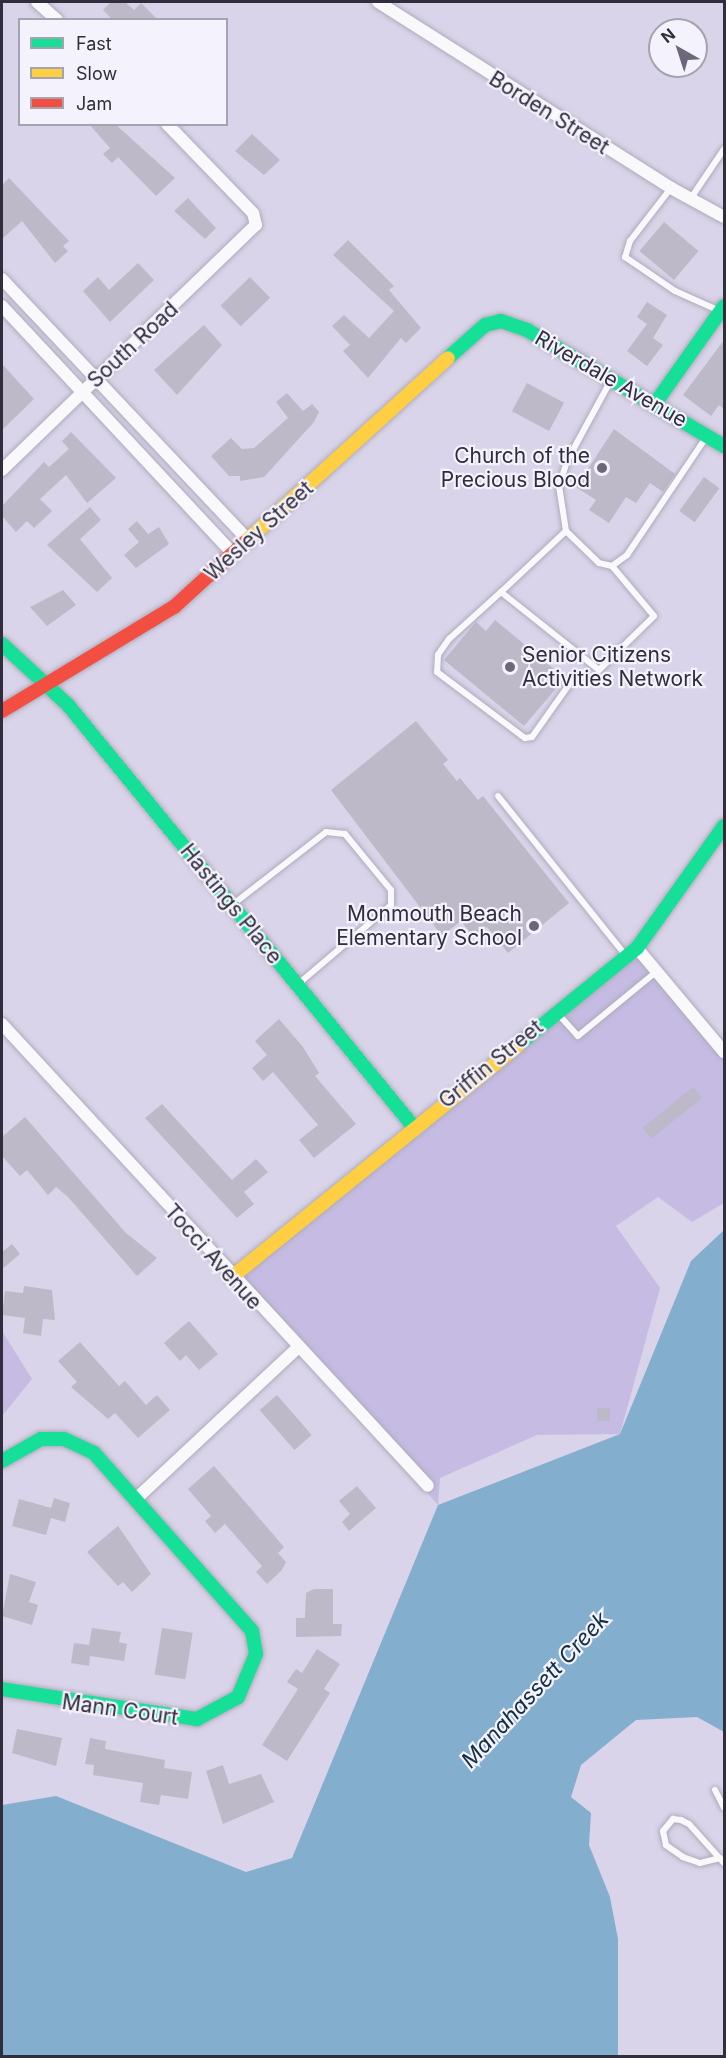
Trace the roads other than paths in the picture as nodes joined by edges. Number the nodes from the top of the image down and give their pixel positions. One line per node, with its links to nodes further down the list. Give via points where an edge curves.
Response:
1 (38, 2): 3 (street)
2 (378, 2): 6 (street, Borden Street)
3 (55, 18)
4 (168, 126): 13 (street, South Road, via 255,217 249,237)
5 (724, 149): 7 (lane)
6 (671, 189): 7 (street, Borden Street); 11 (lane, via 630,241 626,257 681,295)
7 (690, 199): 8 (street, Borden Street)
8 (724, 216)
9 (2, 279): 13 (street)
10 (2, 306): 15 (street)
11 (722, 309): 16 (street)
12 (494, 322): 14 (street, Riverdale Avenue, via 527,330); 21 (street, Wesley Street, via 475,331)
13 (96, 380): 15 (street, South Road); 21 (street)
14 (612, 380): 16 (street, Riverdale Avenue); 20 (lane, via 568,459 559,486)
15 (83, 393): 19 (street, South Road); 22 (street)
16 (654, 405): 17 (street, Riverdale Avenue)
17 (707, 436): 18 (street, Riverdale Avenue); 23 (lane, via 627,555)
18 (724, 446)
19 (2, 470)
20 (566, 531): 23 (lane, via 599,563); 24 (lane)
21 (250, 542): 22 (street, Wesley Street)
22 (234, 555): 27 (street, Wesley Street, via 144,628)
23 (612, 566): 24 (lane, via 654,616 599,670)
24 (501, 592): 26 (lane, via 449,639 438,655 437,672 525,738 532,736)
25 (2, 644): 27 (street, Hastings Place)
26 (573, 679)
27 (45, 685): 28 (street, Wesley Street); 31 (street, Hastings Place)
28 (2, 711)
29 (498, 796): 32 (lane)
30 (724, 826): 32 (street, Griffin Street)
31 (232, 906): 34 (street, Hastings Place); 34 (lane, via 326,832 345,834 391,890 390,905)
32 (632, 952): 33 (street); 35 (street, Griffin Street)
33 (658, 970): 35 (lane, via 578,1036); 37 (street)
34 (297, 985): 38 (street, Hastings Place)
35 (557, 1012): 38 (street, Griffin Street)
36 (2, 1024): 39 (street, Tocci Avenue)
37 (724, 1052)
38 (413, 1126): 39 (street, Griffin Street)
39 (232, 1277): 40 (street, Tocci Avenue)
40 (296, 1349): 42 (street, Tocci Avenue); 43 (street)
41 (2, 1461): 43 (street, Mann Court, via 26,1443 64,1440 94,1453)
42 (428, 1486)
43 (137, 1498): 44 (street, Mann Court, via 252,1631 253,1670 238,1697 210,1716 186,1720)
44 (2, 1689)
45 (715, 1790): 46 (lane)
46 (724, 1808)
47 (722, 1860): 47 (lane, via 681,1820 673,1819 663,1831 666,1845 683,1857 700,1863)

